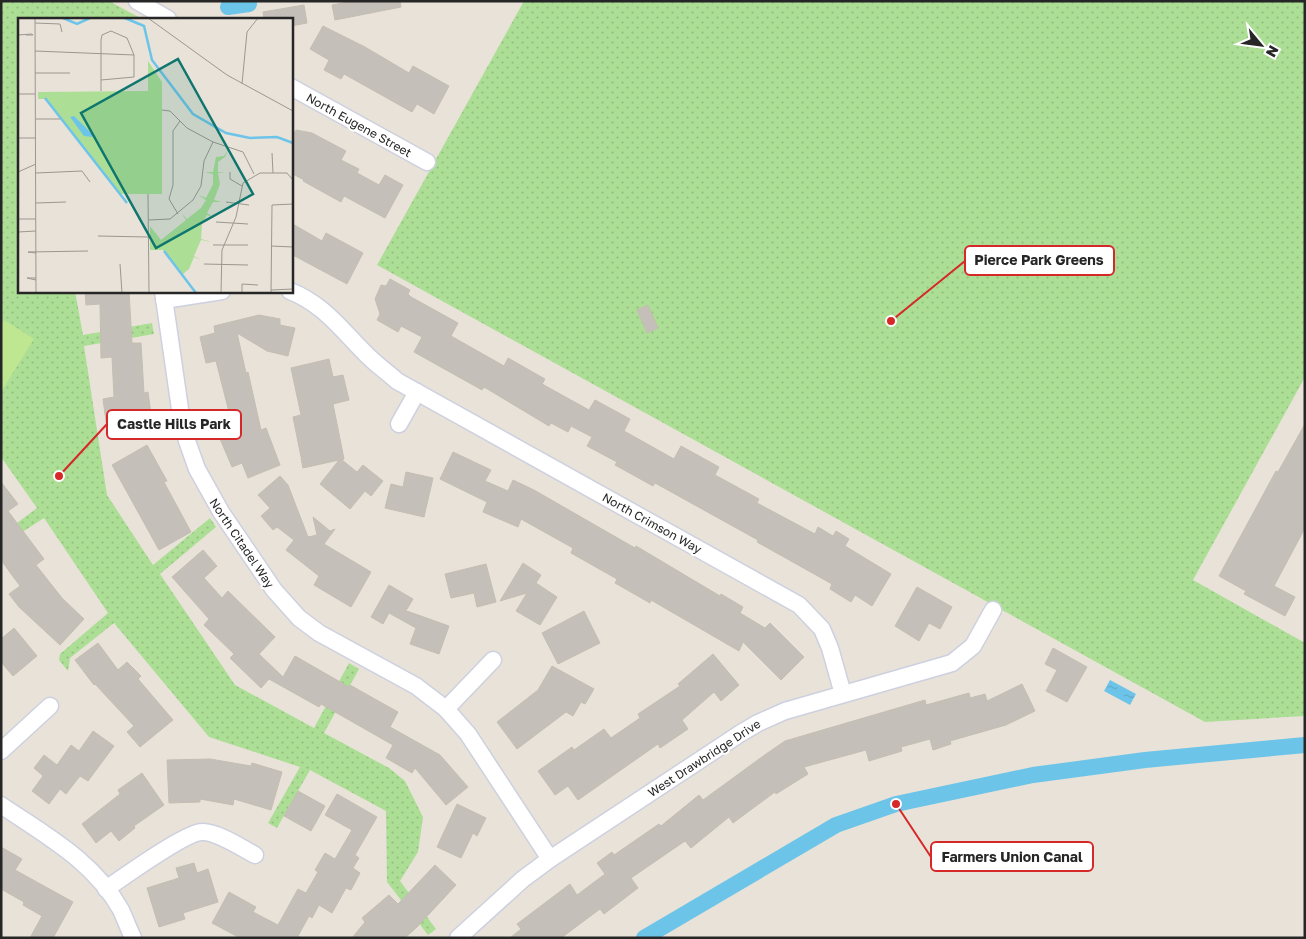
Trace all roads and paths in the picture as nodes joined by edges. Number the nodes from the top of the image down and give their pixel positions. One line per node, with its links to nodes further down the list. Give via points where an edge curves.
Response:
1 (137, 1): 2 (street)
2 (166, 18)
3 (292, 88): 4 (street, North Eugene Street)
4 (427, 162)
5 (210, 292): 7 (street)
6 (292, 292): 8 (street, North Crimson Way, via 306,297 324,311 366,354 397,381)
7 (164, 296): 14 (street, North Citadel Way, via 187,441 221,512 274,590 319,633 416,686)
8 (416, 392): 9 (street); 12 (street, North Crimson Way, via 799,605 822,629)
9 (398, 424)
10 (993, 610): 12 (street, West Drawbridge Drive, via 973,646 952,663)
11 (493, 660): 14 (street)
12 (843, 694): 18 (street, West Drawbridge Drive, via 758,722)
13 (50, 706): 15 (street)
14 (446, 709): 18 (street, North Citadel Way, via 468,734)
15 (1, 752)
16 (1, 805): 19 (street, via 70,851)
17 (255, 855): 19 (street, via 216,835 202,832 188,836)
18 (550, 859): 21 (street, West Drawbridge Drive)
19 (106, 889): 20 (street, via 120,909)
20 (133, 938)
21 (458, 938)

